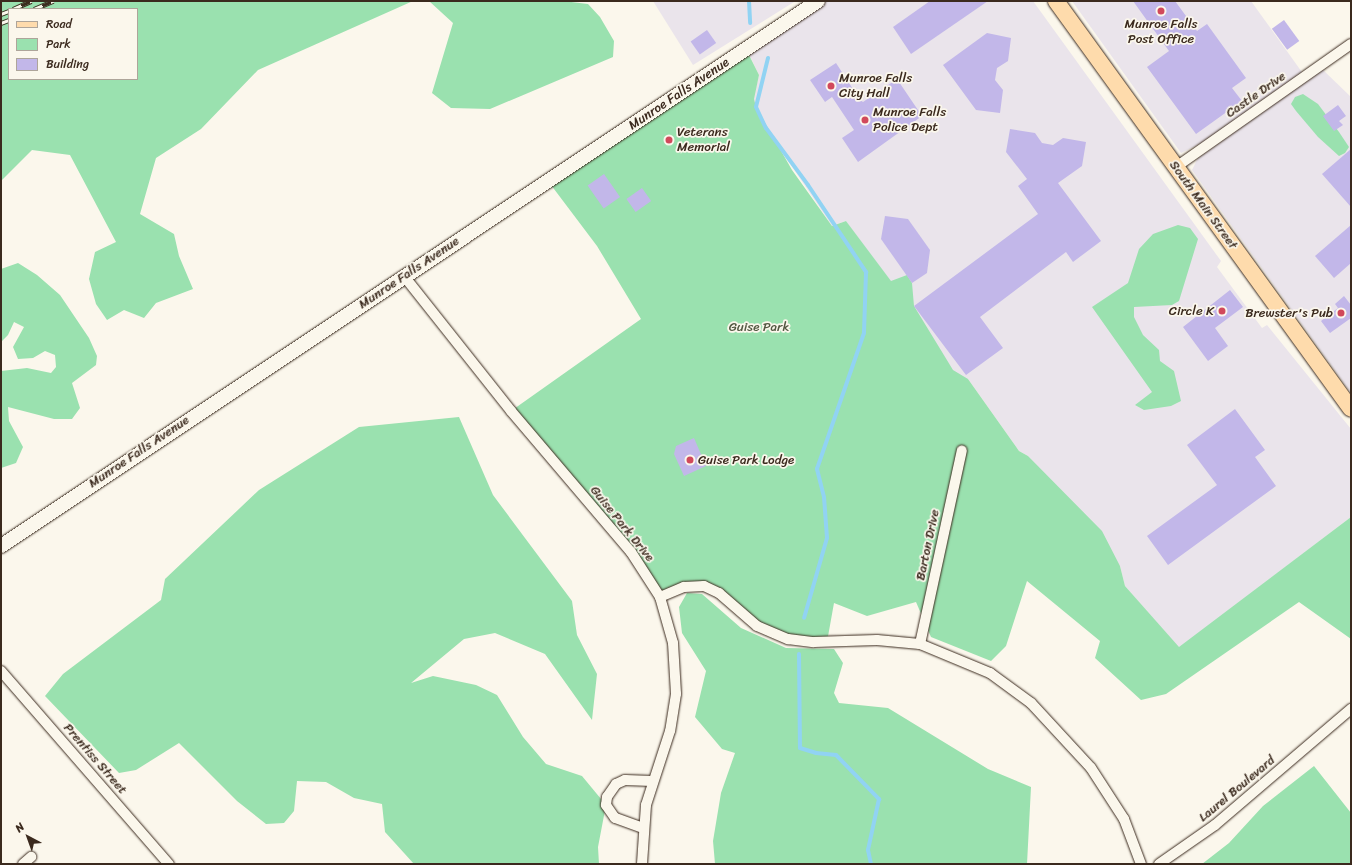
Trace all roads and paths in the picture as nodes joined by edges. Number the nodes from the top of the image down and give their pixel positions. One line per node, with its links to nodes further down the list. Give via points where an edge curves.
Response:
1 (818, 1): 5 (street, Munroe Falls Avenue)
2 (1056, 1): 4 (main road, South Main Street)
3 (1351, 44): 4 (street, Castle Drive)
4 (1176, 167): 6 (main road, South Main Street)
5 (404, 276): 8 (street, Munroe Falls Avenue); 9 (street, Guise Park Drive, via 507,406 631,552)
6 (1351, 409)
7 (962, 450): 10 (street, Barton Drive)
8 (1, 546)
9 (660, 596): 10 (street, via 684,587 704,586 719,593 757,626 794,640 870,640); 13 (street, Guise Park Drive, via 675,656 676,694 670,731)
10 (920, 644): 17 (street, via 990,673 1008,684 1046,717 1109,792 1124,819)
11 (1, 671): 15 (street, Prentiss Street)
12 (1351, 709): 18 (street, Laurel Boulevard, via 1215,825)
13 (652, 781): 14 (street, Guise Park Drive); 14 (street, via 625,780 616,784 607,797 606,805 615,818)
14 (643, 828): 16 (street, Guise Park Drive)
15 (169, 864)
16 (642, 864)
17 (1141, 864)
18 (1159, 864)

